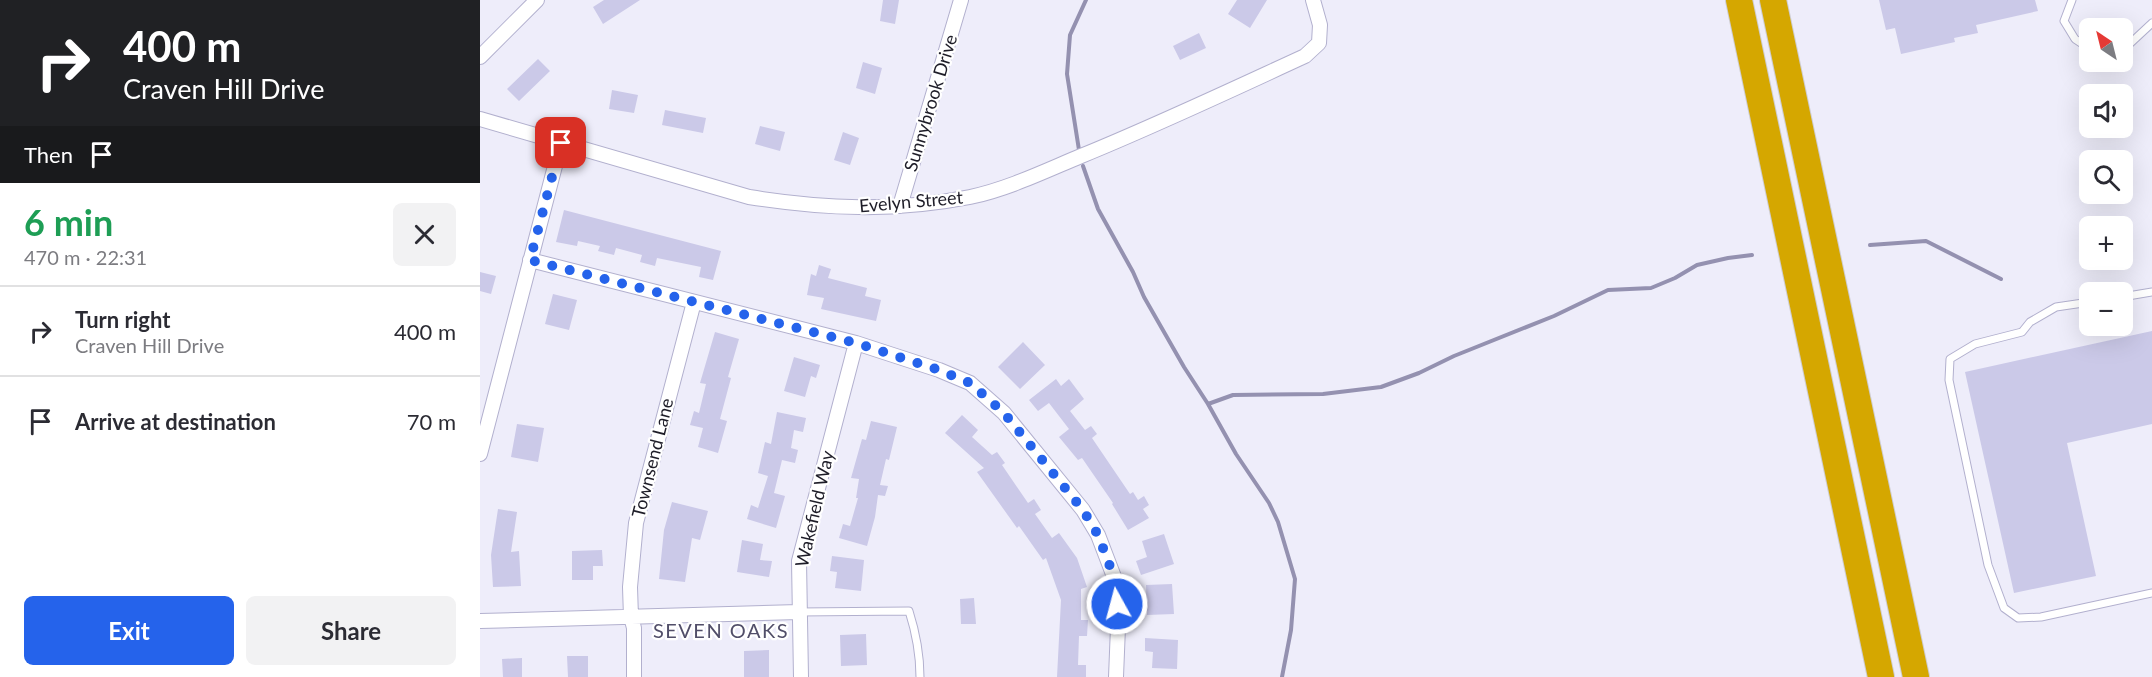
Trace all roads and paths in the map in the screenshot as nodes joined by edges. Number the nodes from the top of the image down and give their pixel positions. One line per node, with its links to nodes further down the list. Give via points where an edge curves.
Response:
1 (537, 0): 10 (street)
2 (961, 0): 13 (street, Sunnybrook Drive)
3 (1314, 0): 13 (street, Evelyn Street, via 1320,25 1319,43 1305,56 1025,180 972,196)
4 (1738, 0): 29 (highway)
5 (1773, 0): 30 (highway)
6 (2072, 0): 9 (lane, via 2064,21)
7 (2152, 23): 8 (lane)
8 (2133, 41)
9 (2079, 42)
10 (480, 57)
11 (480, 119): 12 (street, Evelyn Street)
12 (561, 143): 13 (street, Evelyn Street, via 749,197 871,209); 14 (street)
13 (900, 206)
14 (530, 260): 17 (street); 20 (street)
15 (2152, 292): 16 (lane)
16 (2133, 295)
17 (694, 302): 19 (street); 23 (street, Townsend Lane, via 636,523)
18 (2079, 304): 21 (lane, via 2056,307 2030,322 2022,332 1975,344 1950,359 1949,380 1988,565 2004,608 2018,618 2041,617)
19 (856, 343): 22 (street, Wakefield Way, via 799,561); 28 (street, via 970,383 1004,413 1083,510 1098,535 1116,582)
20 (480, 454)
21 (2152, 593)
22 (799, 612): 23 (street); 26 (street, Wakefield Way); 27 (lane, via 909,611)
23 (631, 617): 24 (street); 25 (street, Townsend Lane)
24 (480, 621)
25 (634, 677)
26 (801, 677)
27 (920, 677)
28 (1116, 677)
29 (1881, 677)
30 (1916, 677)

